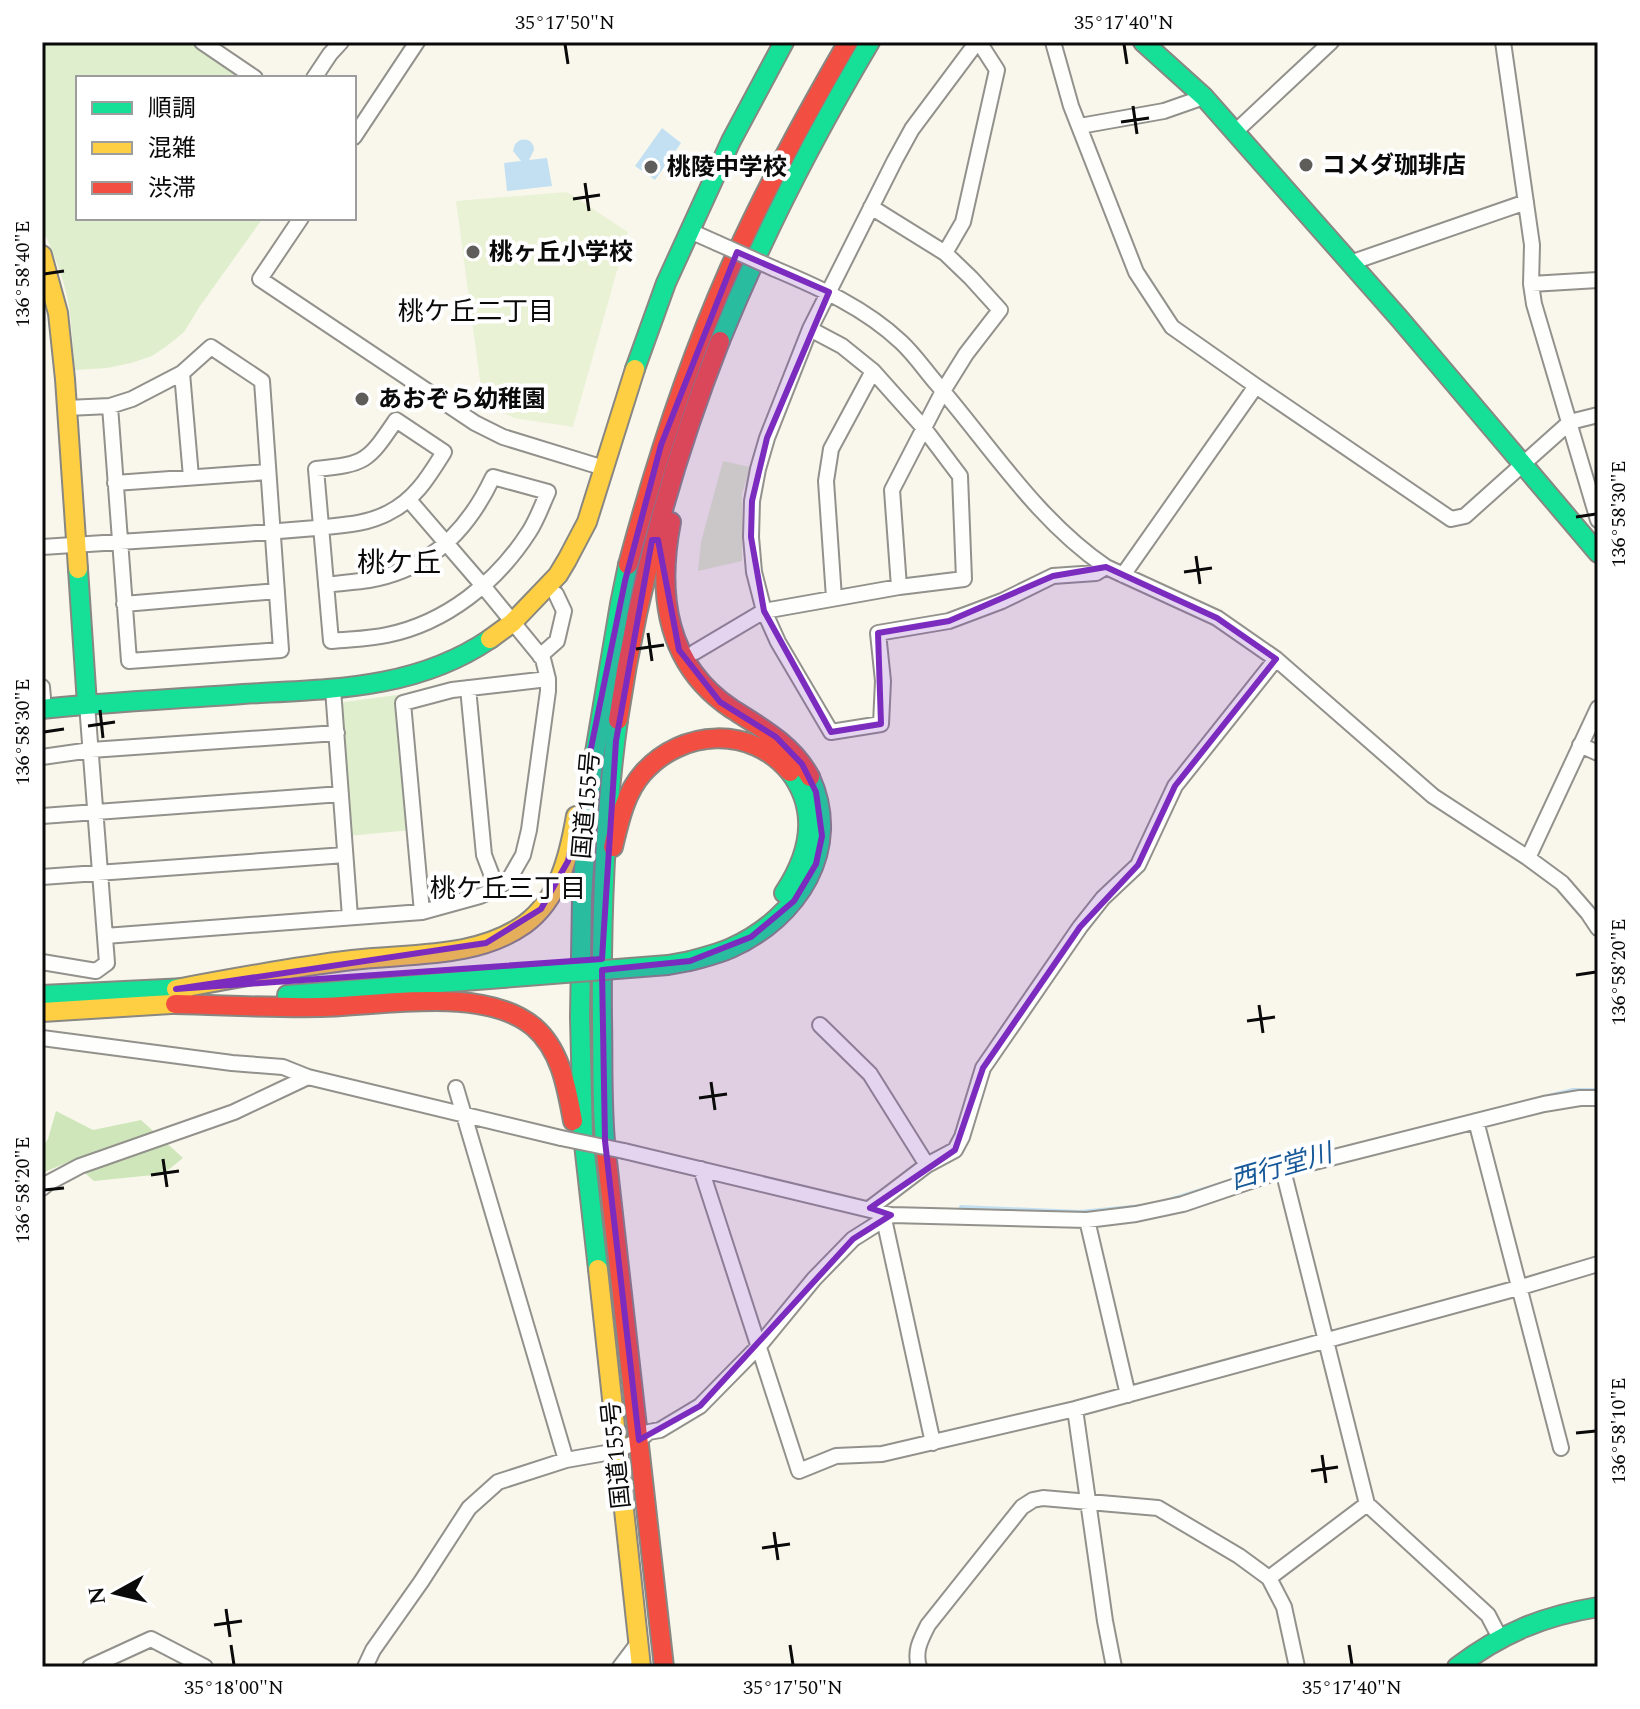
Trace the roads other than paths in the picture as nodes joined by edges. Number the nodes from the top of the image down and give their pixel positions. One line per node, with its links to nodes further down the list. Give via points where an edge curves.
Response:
1 (231, 42): 13 (street)
2 (417, 42): 19 (street)
3 (784, 42): 23 (main road)
4 (848, 42): 75 (main road, 国道155号, via 763,195 698,341 661,445 625,581)
5 (870, 42): 31 (main road, 国道155号, via 778,206)
6 (978, 42): 21 (street, via 912,129); 24 (street, via 997,70 963,222)
7 (1053, 42): 17 (street)
8 (1143, 42): 16 (main road)
9 (1331, 42): 18 (street)
10 (1503, 42): 20 (street)
11 (203, 43): 13 (street)
12 (336, 44): 15 (street)
13 (222, 56): 14 (street)
14 (252, 76)
15 (315, 76)
16 (1204, 97): 17 (street, via 1164,111); 18 (main road)
17 (1080, 126): 34 (street, via 1136,272 1172,327)
18 (1235, 132): 26 (main road)
19 (356, 134)
20 (1526, 202): 26 (street); 28 (street)
21 (871, 207): 24 (street); 29 (street)
22 (300, 220): 42 (street, via 260,279 475,423)
23 (690, 231): 29 (street, bridge); 42 (main road, via 632,376)
24 (945, 253): 35 (street, via 1000,310)
25 (42, 255): 37 (main road, via 58,313)
26 (1350, 263): 41 (main road)
27 (1598, 280): 28 (street)
28 (1531, 284): 39 (street)
29 (829, 292): 30 (street); 35 (street, via 902,343)
30 (810, 329): 32 (street); 64 (street, via 767,438 752,501 754,572)
31 (719, 345): 89 (main road, 国道155号, via 679,455 641,594 616,741); 94 (main road, via 666,543 669,619 696,678 720,702 776,737 802,764 816,792 822,836 811,876 784,911 728,949)
32 (873, 371): 40 (street); 62 (street, via 831,449 826,481)
33 (182, 373): 36 (street); 43 (street, via 211,347 262,381); 44 (street)
34 (1256, 386): 41 (street, via 1451,519 1465,516); 56 (street)
35 (943, 391): 40 (street); 55 (street, via 1043,514)
36 (110, 406): 37 (street); 45 (street)
37 (67, 408): 52 (main road)
38 (1598, 415): 39 (street)
39 (1570, 422): 41 (street); 47 (street)
40 (923, 427): 59 (street, via 892,490); 59 (street, via 960,476 964,579)
41 (1522, 465): 54 (main road)
42 (604, 468): 65 (main road, via 587,522 567,560)
43 (268, 472): 44 (street); 49 (street)
44 (191, 477): 45 (street)
45 (115, 483): 50 (street)
46 (409, 500): 48 (street, via 371,521); 48 (street, via 444,452 396,420 368,457 316,469); 51 (street)
47 (1598, 516)
48 (321, 527): 49 (street); 57 (street)
49 (274, 532): 50 (street); 60 (street)
50 (119, 542): 52 (street); 63 (street)
51 (447, 544): 57 (street, via 389,575); 58 (street); 58 (street, via 465,525 493,477 548,492 531,529)
52 (77, 545): 53 (street); 73 (main road)
53 (42, 547)
54 (1598, 553)
55 (1106, 567): 56 (street); 64 (street, via 1096,573 1053,576 949,621 878,633 881,724 831,732)
56 (1123, 575): 68 (street, via 1217,618)
57 (326, 585): 58 (street, via 331,641 404,631)
58 (484, 587): 65 (street)
59 (899, 587): 62 (street)
60 (277, 591): 63 (street); 63 (street, via 281,650 129,661)
61 (556, 594): 67 (street, via 564,611 557,641)
62 (834, 598): 64 (street)
63 (124, 604)
64 (764, 611): 66 (street)
65 (512, 623): 67 (street); 71 (main road, via 467,654 423,673)
66 (695, 652)
67 (540, 656): 69 (street)
68 (1276, 659): 85 (street, via 1433,796); 106 (street, via 1175,786 1138,865 1080,927 983,1068 955,1150)
69 (548, 679): 70 (street); 88 (street, via 523,855)
70 (468, 688): 88 (street, via 484,855); 90 (street, via 403,703)
71 (333, 689): 73 (main road); 76 (street)
72 (42, 698): 73 (main road)
73 (87, 704): 78 (street)
74 (1598, 708): 77 (street)
75 (600, 722): 97 (main road, via 585,761 568,861 552,894 525,924 486,943 278,970); 114 (main road, 国道155号, via 582,891 580,1061)
76 (337, 733): 78 (street); 81 (street)
77 (1580, 745): 79 (street); 85 (street)
78 (91, 750): 80 (street); 82 (street)
79 (1598, 753)
80 (42, 757)
81 (341, 794): 82 (street); 84 (street)
82 (95, 812): 83 (street); 86 (street)
83 (42, 816)
84 (345, 855): 86 (street); 91 (street)
85 (1528, 858): 92 (street, via 1562,883)
86 (100, 873): 87 (street); 93 (street)
87 (42, 877)
88 (497, 889): 90 (street)
89 (603, 904): 94 (main road, via 625,804 642,774 678,746 697,740 736,740 766,751 793,777 808,808 809,835 799,868 777,901 748,926); 120 (main road, 国道155号, via 605,1141)
90 (422, 912): 91 (street)
91 (350, 917): 93 (street)
92 (1598, 928)
93 (105, 936): 95 (street, via 107,963 96,971)
94 (690, 955): 97 (main road)
95 (42, 962)
96 (42, 995): 97 (main road)
97 (176, 996): 98 (main road); 114 (main road, via 332,1007 469,1003 520,1017 545,1038 567,1087)
98 (42, 1012)
99 (820, 1025): 106 (street, via 870,1074)
100 (42, 1038): 101 (street, via 283,1067)
101 (308, 1077): 104 (street); 109 (street, via 234,1112 80,1166)
102 (456, 1088): 104 (street)
103 (1598, 1098): 105 (street, via 1544,1104)
104 (464, 1113): 107 (street, bridge); 124 (street)
105 (1476, 1121): 108 (street); 115 (street)
106 (927, 1165): 110 (street)
107 (701, 1169): 110 (street); 117 (street)
108 (1283, 1170): 112 (street, via 1183,1204); 116 (street)
109 (42, 1188)
110 (869, 1209): 111 (street)
111 (888, 1217): 112 (street); 117 (street, via 853,1239); 121 (street)
112 (1087, 1220): 118 (street)
113 (1598, 1264): 115 (street)
114 (599, 1282): 123 (main road, 国道155号)
115 (1518, 1288): 116 (street); 122 (street)
116 (1325, 1340): 118 (street); 126 (street)
117 (759, 1346): 120 (street, via 700,1406); 121 (street, via 799,1471 836,1456 882,1454)
118 (1128, 1395): 119 (street)
119 (1075, 1409): 121 (street); 125 (street)
120 (639, 1440): 123 (street); 136 (main road, 国道155号)
121 (933, 1443)
122 (1561, 1448)
123 (617, 1451): 124 (street); 130 (main road, 国道155号)
124 (566, 1460): 133 (street, via 498,1482 469,1508)
125 (1088, 1502): 127 (street, via 1158,1508); 137 (street, via 1043,1498 1022,1507 928,1625 918,1646); 138 (street)
126 (1367, 1504): 127 (street); 129 (street, via 1488,1615)
127 (1269, 1578): 139 (street, via 1284,1607)
128 (1598, 1607): 129 (main road, via 1538,1619)
129 (1500, 1638): 140 (main road)
130 (639, 1642): 134 (street); 135 (main road, 国道155号)
131 (90, 1667): 132 (street, via 151,1639)
132 (205, 1667)
133 (365, 1667)
134 (620, 1667)
135 (641, 1667)
136 (664, 1667)
137 (919, 1667)
138 (1114, 1667)
139 (1297, 1667)
140 (1457, 1667)

